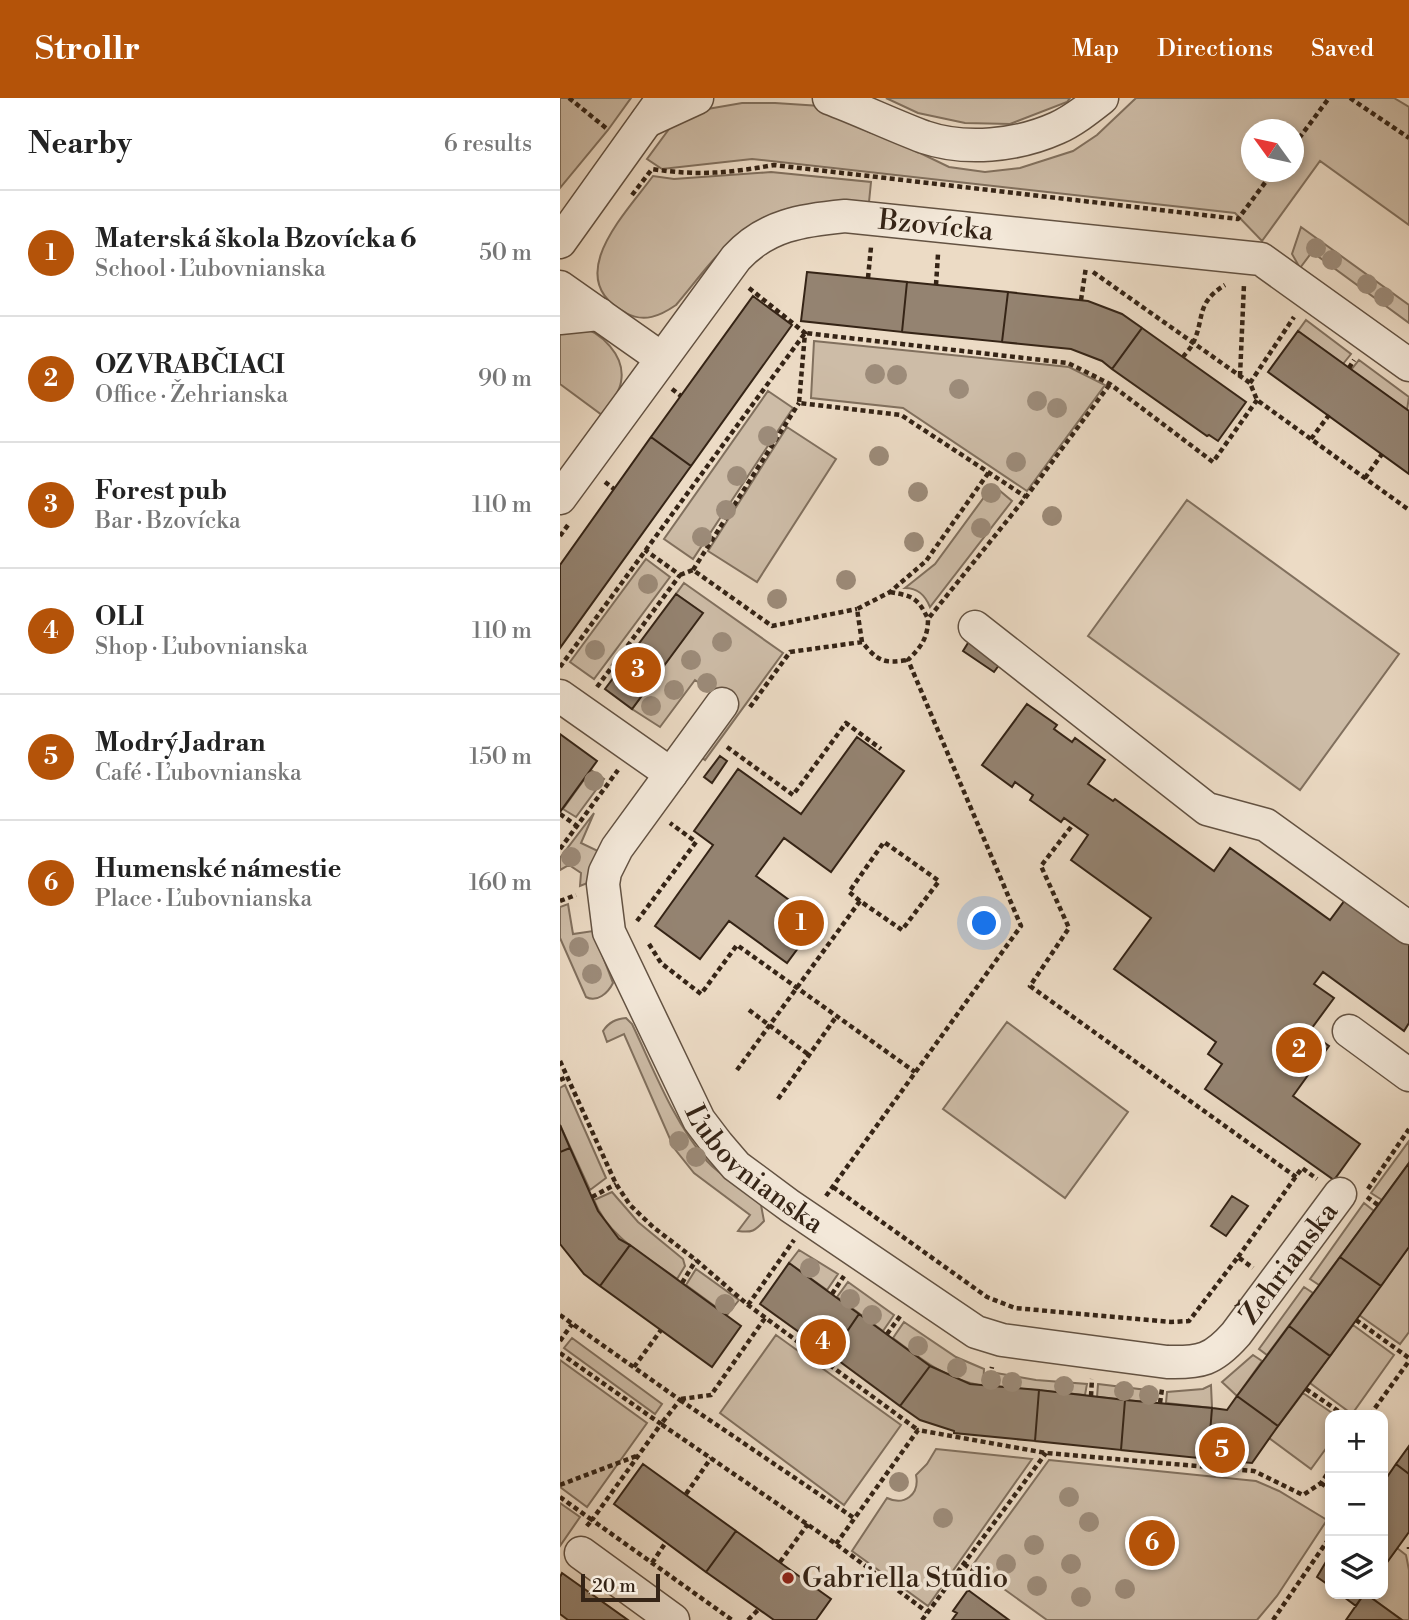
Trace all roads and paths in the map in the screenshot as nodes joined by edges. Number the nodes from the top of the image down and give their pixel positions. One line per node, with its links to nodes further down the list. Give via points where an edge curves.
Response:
1 (569, 98): 10 (path)
2 (697, 98): 8 (street)
3 (829, 98): 9 (street)
4 (864, 98): 9 (street)
5 (1329, 98): 11 (path)
6 (1350, 98): 12 (path)
7 (1100, 99): 9 (street, via 1056,129 996,144 939,141)
8 (655, 109): 16 (street)
9 (886, 120)
10 (608, 130)
11 (1304, 131)
12 (1409, 138)
13 (1266, 182): 14 (path, via 1238,219 774,165 686,174 652,169)
14 (628, 200)
15 (872, 236): 20 (path)
16 (560, 242)
17 (939, 243): 24 (path)
18 (1079, 262): 19 (path)
19 (1086, 267): 26 (path); 31 (path)
20 (868, 278)
21 (1244, 279): 22 (path); 31 (path, via 1236,278 1215,291 1200,313); 35 (path)
22 (1254, 281)
23 (743, 283): 30 (path)
24 (936, 285)
25 (560, 287): 28 (street)
26 (1082, 300)
27 (1299, 309): 36 (path)
28 (599, 314): 29 (street); 33 (street)
29 (560, 318)
30 (805, 333): 37 (path, via 1068,363); 39 (path); 49 (path)
31 (1194, 343): 32 (path); 35 (path)
32 (1183, 357)
33 (661, 358): 34 (street, Bzovícka, via 730,264 755,240 795,222 845,216 1261,259); 46 (street, Bzovícka)
34 (1409, 365)
35 (1240, 376): 36 (path)
36 (1250, 383): 38 (path)
37 (1110, 384): 38 (path, via 1213,462); 45 (path)
38 (1257, 400): 41 (path)
39 (799, 403): 43 (path, via 901,415); 50 (path)
40 (1329, 415): 41 (path)
41 (1311, 439): 44 (path)
42 (1382, 454): 44 (path)
43 (989, 472): 45 (path); 52 (path, via 926,561)
44 (1365, 478): 47 (path)
45 (1026, 497): 54 (path)
46 (567, 507): 48 (path)
47 (1409, 510)
48 (560, 536)
49 (645, 550): 51 (path); 58 (path)
50 (693, 570): 51 (path); 53 (path, via 772,626)
51 (680, 575): 59 (path)
52 (890, 592): 53 (path); 54 (path, via 910,595 921,604)
53 (857, 609): 56 (path)
54 (928, 620): 57 (path, via 921,648)
55 (975, 627): 71 (street, via 1207,809 1266,825)
56 (862, 642): 57 (path, via 877,660); 61 (path, via 790,652)
57 (908, 660): 82 (path, via 1021,926)
58 (560, 667)
59 (596, 688)
60 (560, 696): 65 (street)
61 (734, 709): 65 (street, Ľubovnianska)
62 (881, 749): 63 (path, via 846,723 793,795 723,744)
63 (718, 752)
64 (621, 766): 67 (path)
65 (665, 783): 72 (path, via 677,807 666,820 696,842 636,922); 93 (street, Ľubovnianska, via 605,872 609,932 699,1120 736,1166)
66 (560, 814): 67 (path)
67 (577, 825): 69 (path)
68 (1071, 827): 88 (path, via 1041,866 1069,928 1030,986)
69 (560, 849)
70 (860, 901): 70 (path, via 849,892 884,842 939,881 902,930); 74 (path)
71 (1409, 928)
72 (642, 933)
73 (649, 943): 74 (path, via 661,963 701,994 737,945)
74 (796, 989): 76 (path); 77 (path)
75 (749, 1010): 77 (path)
76 (836, 1017): 79 (path); 82 (path)
77 (769, 1025): 79 (path); 81 (path)
78 (1349, 1031): 83 (street)
79 (809, 1055): 86 (path)
80 (560, 1062): 84 (path)
81 (737, 1070)
82 (915, 1073): 90 (path)
83 (1409, 1075)
84 (567, 1077): 85 (path); 89 (path)
85 (560, 1080)
86 (778, 1099)
87 (1409, 1129): 91 (path, via 1356,1206)
88 (1296, 1177): 91 (path, via 1302,1168); 94 (path)
89 (616, 1184): 92 (path); 95 (path, via 653,1227)
90 (833, 1187): 93 (path); 94 (path, via 987,1297 1015,1308 1189,1321)
91 (1340, 1194): 97 (street, Žehrianska)
92 (592, 1197)
93 (805, 1225): 100 (path); 108 (street, Ľubovnianska, via 976,1332 1002,1340 1193,1363 1223,1349)
94 (1238, 1257): 97 (path)
95 (696, 1260): 98 (path); 100 (path)
96 (835, 1269): 99 (path, via 845,1275)
97 (1274, 1282): 108 (street, Žehrianska)
98 (682, 1283)
99 (832, 1294)
100 (748, 1305): 102 (path)
101 (560, 1315): 105 (path)
102 (765, 1318): 123 (path, via 711,1395); 128 (path)
103 (1356, 1320): 111 (path)
104 (912, 1321): 107 (path, via 902,1314)
105 (572, 1324): 109 (path); 113 (path)
106 (661, 1330): 113 (path)
107 (887, 1334)
108 (1236, 1335)
109 (560, 1340)
110 (560, 1353): 127 (path)
111 (1409, 1360): 126 (path)
112 (980, 1361): 114 (path)
113 (634, 1367): 123 (path)
114 (992, 1367): 115 (path); 120 (path)
115 (1004, 1368)
116 (1080, 1377): 117 (path)
117 (1092, 1378): 118 (path); 122 (path)
118 (1104, 1380)
119 (1151, 1384): 124 (path, via 1163,1385)
120 (988, 1385)
121 (1306, 1389): 125 (path)
122 (1091, 1396)
123 (680, 1399): 127 (path); 137 (path)
124 (1160, 1403)
125 (1337, 1410)
126 (1374, 1410)
127 (661, 1424): 130 (path); 131 (path)
128 (918, 1430): 129 (path); 137 (path)
129 (1046, 1453): 133 (path, via 1254,1471 1303,1494); 145 (path)
130 (639, 1454): 134 (path); 144 (path, via 592,1520)
131 (711, 1458): 136 (path); 138 (path)
132 (1328, 1473): 133 (path)
133 (1321, 1483): 135 (path)
134 (560, 1486)
135 (1325, 1486)
136 (686, 1494)
137 (854, 1518): 140 (path)
138 (808, 1524): 140 (path); 143 (path)
139 (666, 1542): 144 (path)
140 (836, 1544): 148 (path)
141 (1325, 1544): 153 (path)
142 (581, 1553): 149 (street)
143 (780, 1562)
144 (652, 1563): 150 (path)
145 (964, 1564): 146 (path, via 979,1574); 148 (path)
146 (976, 1579)
147 (759, 1609): 151 (path)
148 (928, 1612): 152 (path)
149 (673, 1620)
150 (732, 1620)
151 (748, 1620)
152 (922, 1620)
153 (1273, 1620)

